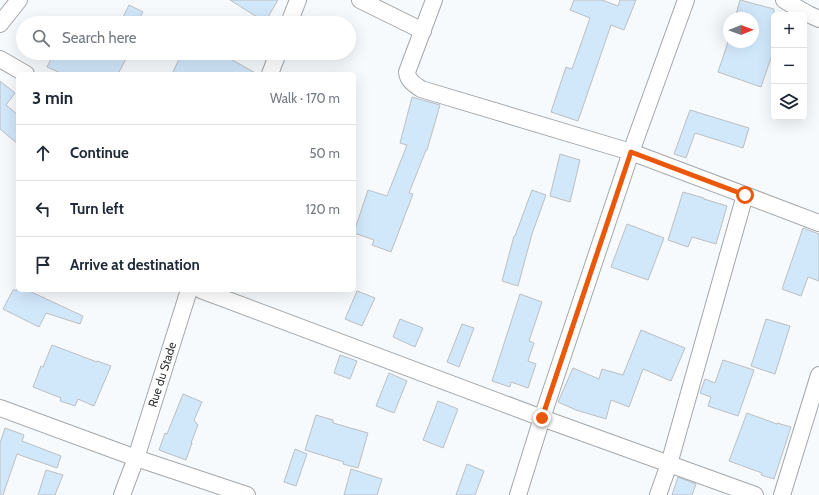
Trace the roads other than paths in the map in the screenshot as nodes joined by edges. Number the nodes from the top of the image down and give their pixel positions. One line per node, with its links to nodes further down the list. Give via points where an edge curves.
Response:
1 (19, 0): 9 (street)
2 (298, 0): 7 (street)
3 (360, 0): 10 (street)
4 (434, 0): 10 (street)
5 (686, 0): 15 (street)
6 (784, 0): 8 (street)
7 (292, 16)
8 (819, 19)
9 (0, 24)
10 (423, 31): 15 (street, via 407,72 408,78 421,88)
11 (0, 59): 13 (street)
12 (275, 60): 14 (street)
13 (23, 72)
14 (271, 72)
15 (631, 152): 16 (street); 22 (street)
16 (745, 195): 17 (street); 24 (street)
17 (819, 223)
18 (188, 292): 23 (street, Rue du Stade)
19 (206, 292): 22 (street)
20 (819, 375): 30 (street)
21 (0, 408): 23 (street)
22 (542, 418): 24 (street); 27 (street)
23 (136, 458): 25 (street, Rue du Stade); 26 (street)
24 (669, 464): 28 (street); 29 (street)
25 (122, 495)
26 (247, 495)
27 (518, 495)
28 (658, 495)
29 (755, 495)
30 (782, 495)

